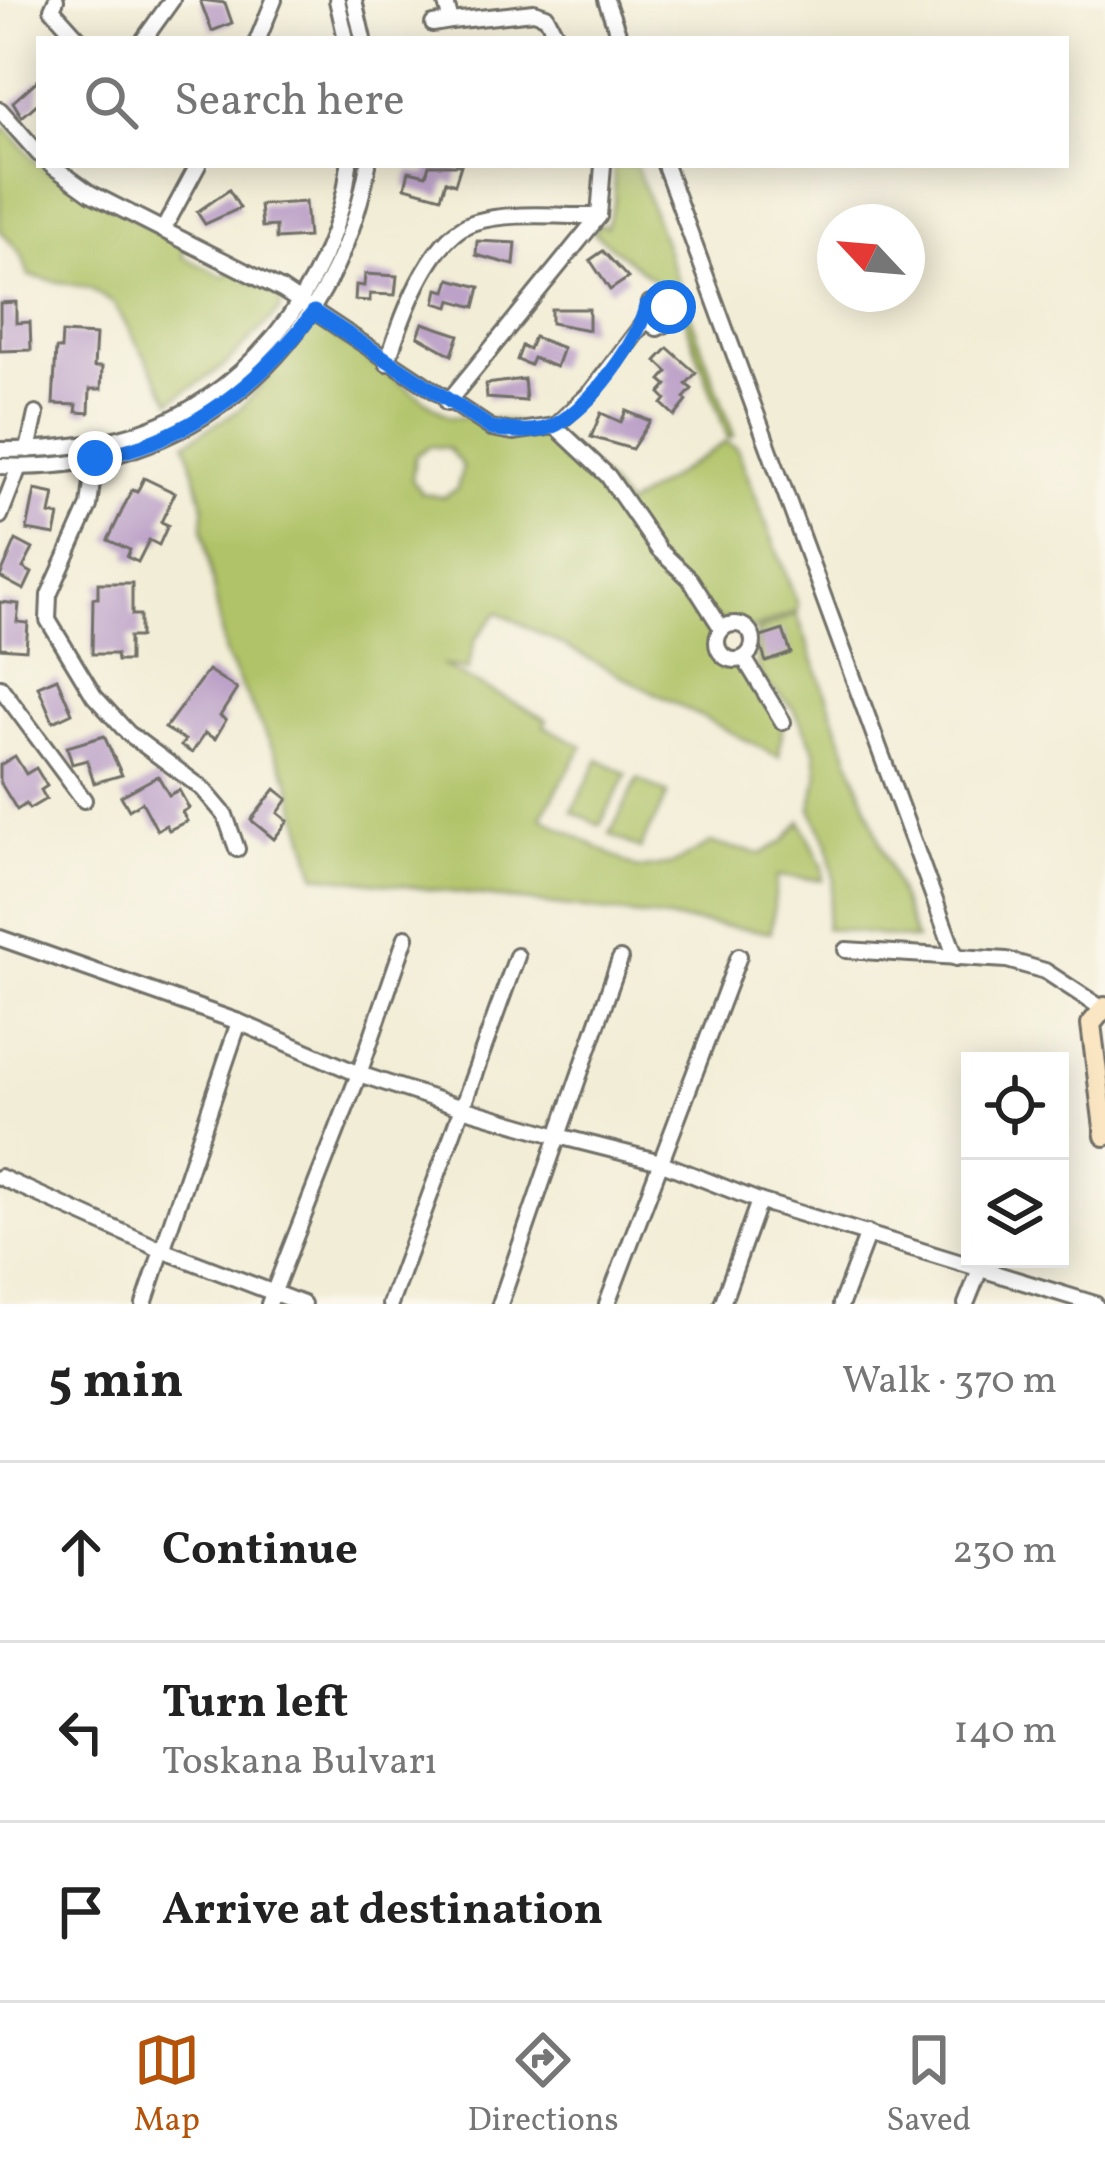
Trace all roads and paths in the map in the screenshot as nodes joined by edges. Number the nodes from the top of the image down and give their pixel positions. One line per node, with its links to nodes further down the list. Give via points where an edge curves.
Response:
1 (56, 0): 10 (street, via 52,9)
2 (172, 0): 11 (street)
3 (274, 0): 12 (street)
4 (337, 0): 13 (street)
5 (355, 0): 14 (street)
6 (445, 0): 8 (street)
7 (606, 0): 16 (street)
8 (451, 21): 9 (street); 15 (street, via 534,12 546,16)
9 (433, 24)
10 (76, 36)
11 (146, 36)
12 (259, 36)
13 (345, 36)
14 (362, 36)
15 (556, 36)
16 (619, 36)
17 (0, 110): 18 (street)
18 (36, 151)
19 (55, 168): 26 (street)
20 (196, 168): 26 (street)
21 (348, 168): 27 (street)
22 (367, 168): 27 (street, via 348,242)
23 (604, 168): 25 (street)
24 (666, 168): 50 (street)
25 (599, 216): 29 (street, via 471,222 425,271); 30 (street)
26 (163, 230): 27 (street)
27 (307, 307): 29 (street); 34 (street, via 238,372 176,413 122,437); 35 (street, via 271,364 227,402 172,434)
28 (646, 320): 32 (street)
29 (387, 363): 30 (street)
30 (447, 403): 32 (street, via 491,428)
31 (36, 415): 34 (street)
32 (555, 426): 39 (street, via 608,476)
33 (0, 450): 34 (street)
34 (28, 450)
35 (95, 458): 37 (street); 44 (street, via 88,506 49,596 48,620 94,696 128,733 203,789 225,815)
36 (0, 466): 37 (street)
37 (19, 467): 38 (street)
38 (0, 516)
39 (722, 628): 40 (street, via 718,651); 40 (street, via 740,624 750,632)
40 (744, 658): 42 (street)
41 (0, 687): 43 (street)
42 (783, 722)
43 (84, 800)
44 (237, 849)
45 (406, 937): 54 (street)
46 (0, 938): 53 (street)
47 (846, 950): 50 (street)
48 (518, 956): 55 (street)
49 (739, 956): 58 (street)
50 (956, 958): 52 (street, via 1046,971)
51 (620, 959): 56 (street)
52 (1103, 1007): 57 (main road, via 1091,1024)
53 (239, 1022): 54 (street); 62 (street)
54 (359, 1074): 55 (street); 66 (street)
55 (462, 1108): 56 (street); 69 (street)
56 (558, 1136): 58 (street); 70 (street)
57 (1105, 1136)
58 (657, 1161): 60 (street); 71 (street)
59 (0, 1178): 62 (street)
60 (759, 1201): 61 (street); 72 (street)
61 (868, 1233): 63 (street); 73 (street)
62 (162, 1250): 66 (street); 67 (street)
63 (961, 1258)
64 (980, 1268): 74 (street)
65 (992, 1268): 75 (street)
66 (270, 1300): 68 (street)
67 (144, 1304)
68 (303, 1304)
69 (390, 1304)
70 (500, 1304)
71 (607, 1304)
72 (722, 1304)
73 (842, 1304)
74 (967, 1304)
75 (1086, 1304)

